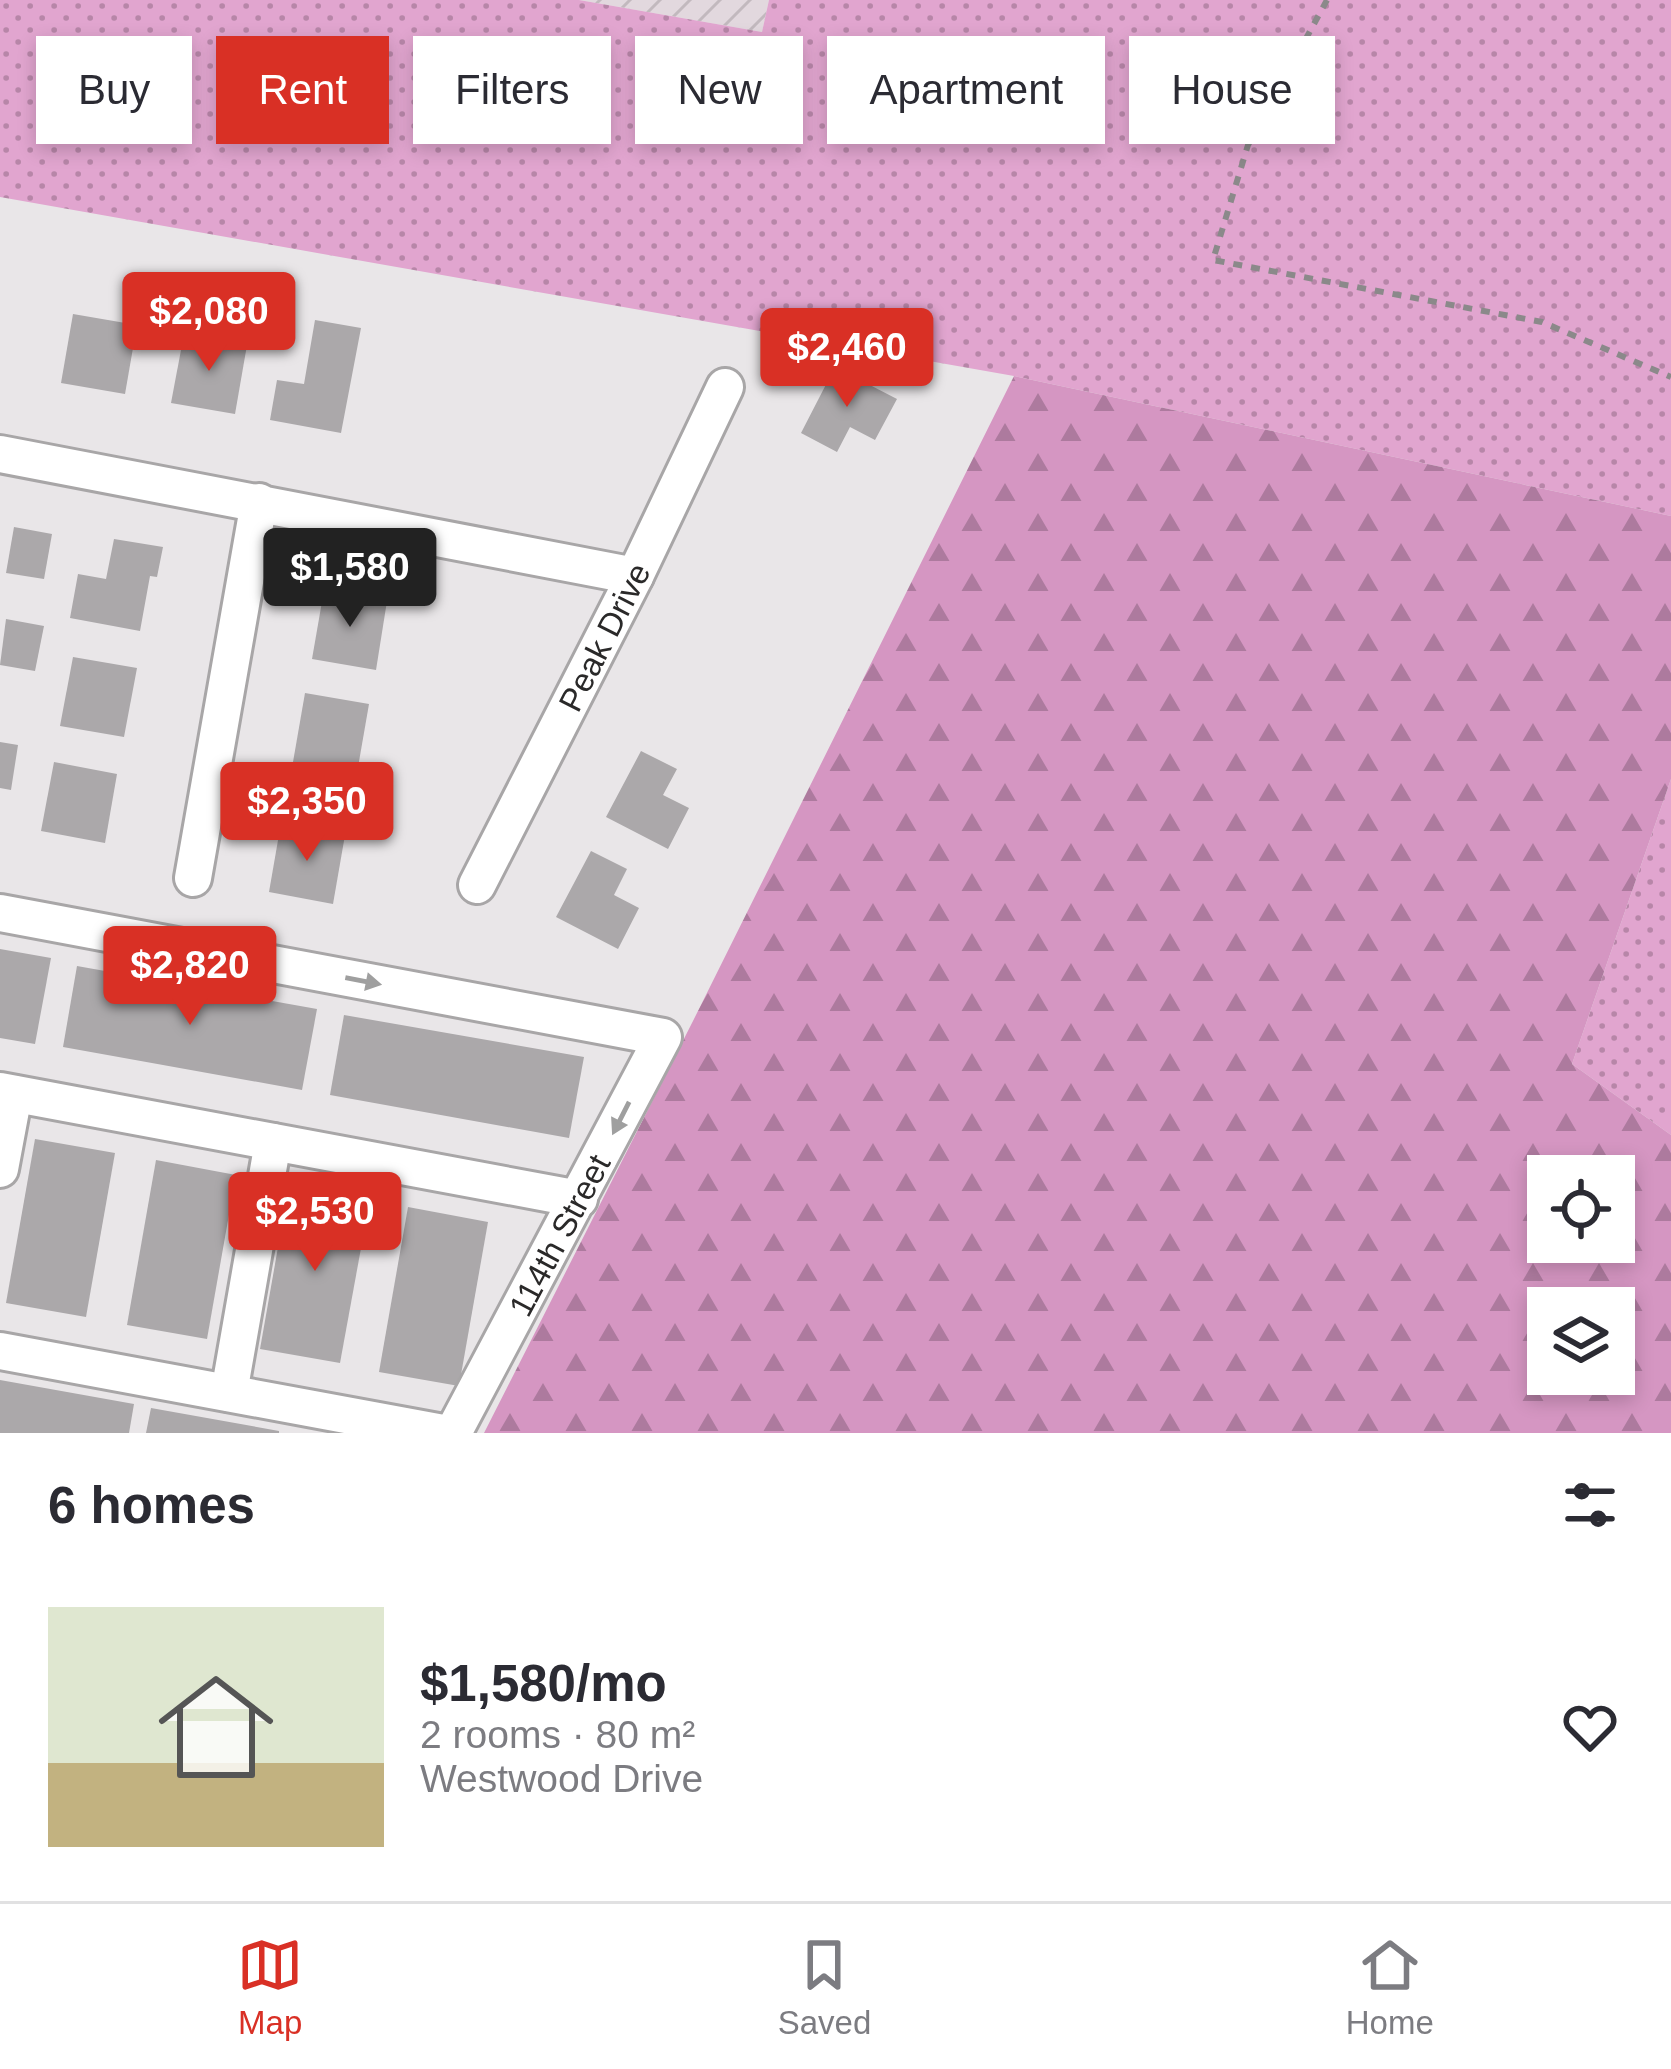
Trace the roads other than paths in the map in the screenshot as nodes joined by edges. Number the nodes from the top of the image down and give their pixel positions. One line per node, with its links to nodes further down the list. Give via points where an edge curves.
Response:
1 (725, 387): 4 (street, Peak Drive)
2 (0, 454): 3 (street)
3 (259, 502): 4 (street); 5 (street)
4 (635, 576): 6 (street, Peak Drive)
5 (193, 878)
6 (478, 885)
7 (0, 913): 11 (street, 114th Street, one-way to 11, via 663,1037)
8 (7, 1093): 9 (street); 10 (street)
9 (273, 1142): 11 (street); 13 (street)
10 (0, 1169)
11 (579, 1199): 15 (street, 114th Street)
12 (0, 1351): 13 (street)
13 (229, 1393): 14 (street)
14 (442, 1433)
15 (453, 1433)

